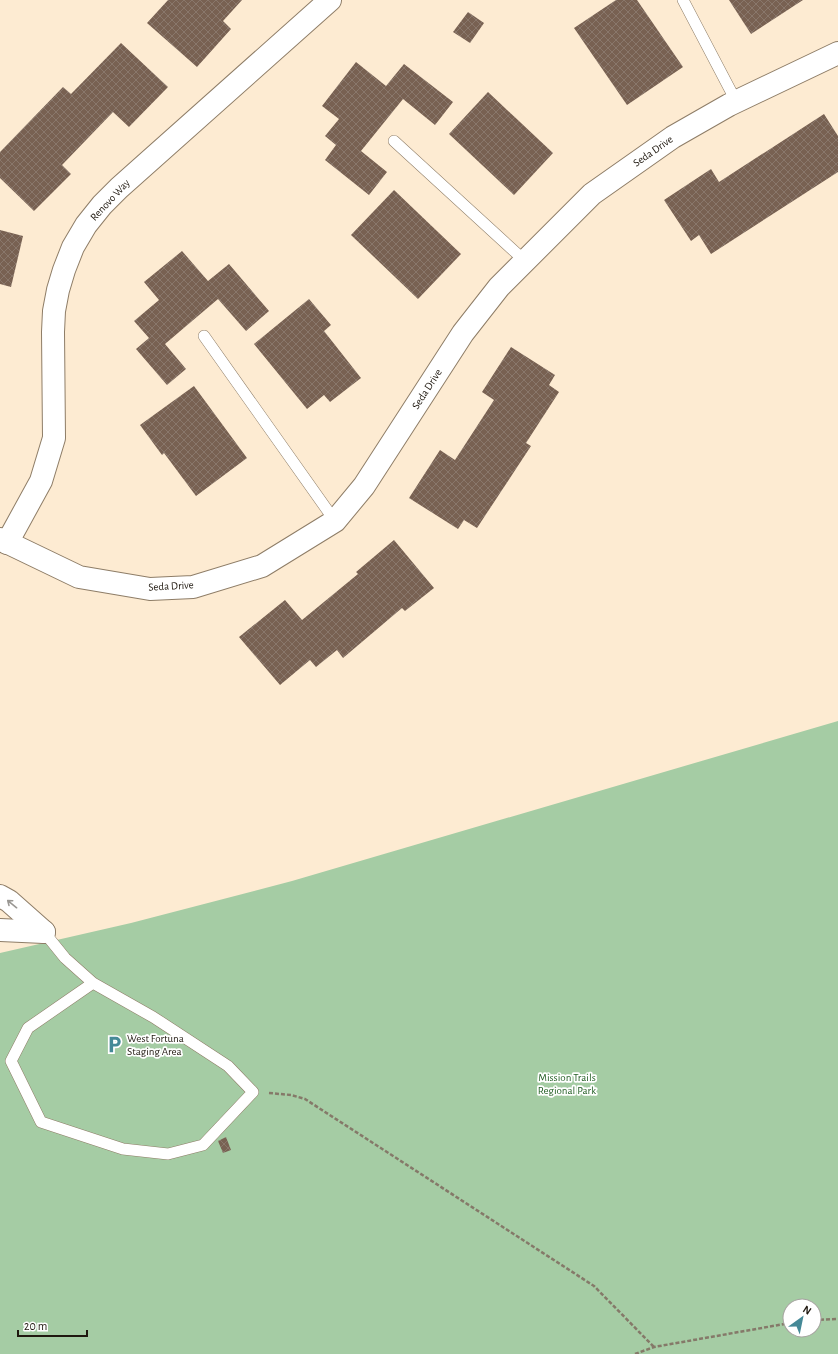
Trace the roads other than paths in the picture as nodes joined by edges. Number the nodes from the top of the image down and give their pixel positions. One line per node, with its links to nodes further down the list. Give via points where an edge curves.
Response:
1 (330, 0): 9 (street, Renovo Way, via 120,188 86,225 73,247 64,270 54,311 54,438 41,481)
2 (683, 0): 4 (lane)
3 (838, 54): 4 (street, Seda Drive)
4 (736, 101): 6 (street, Seda Drive, via 673,137 592,194)
5 (394, 141): 6 (lane)
6 (525, 261): 8 (street, Seda Drive, via 499,287 463,333 364,486)
7 (204, 336): 8 (lane)
8 (335, 521): 9 (street, Seda Drive, via 262,566 193,587 150,589 79,577)
9 (3, 541)
10 (0, 896): 12 (street, one-way to 10)
11 (0, 930): 12 (street)
12 (44, 932): 13 (lane, via 65,958)
13 (93, 983): 13 (lane, via 153,1017 228,1066 253,1092 203,1145 168,1154 123,1148 41,1122 11,1061 28,1028)

